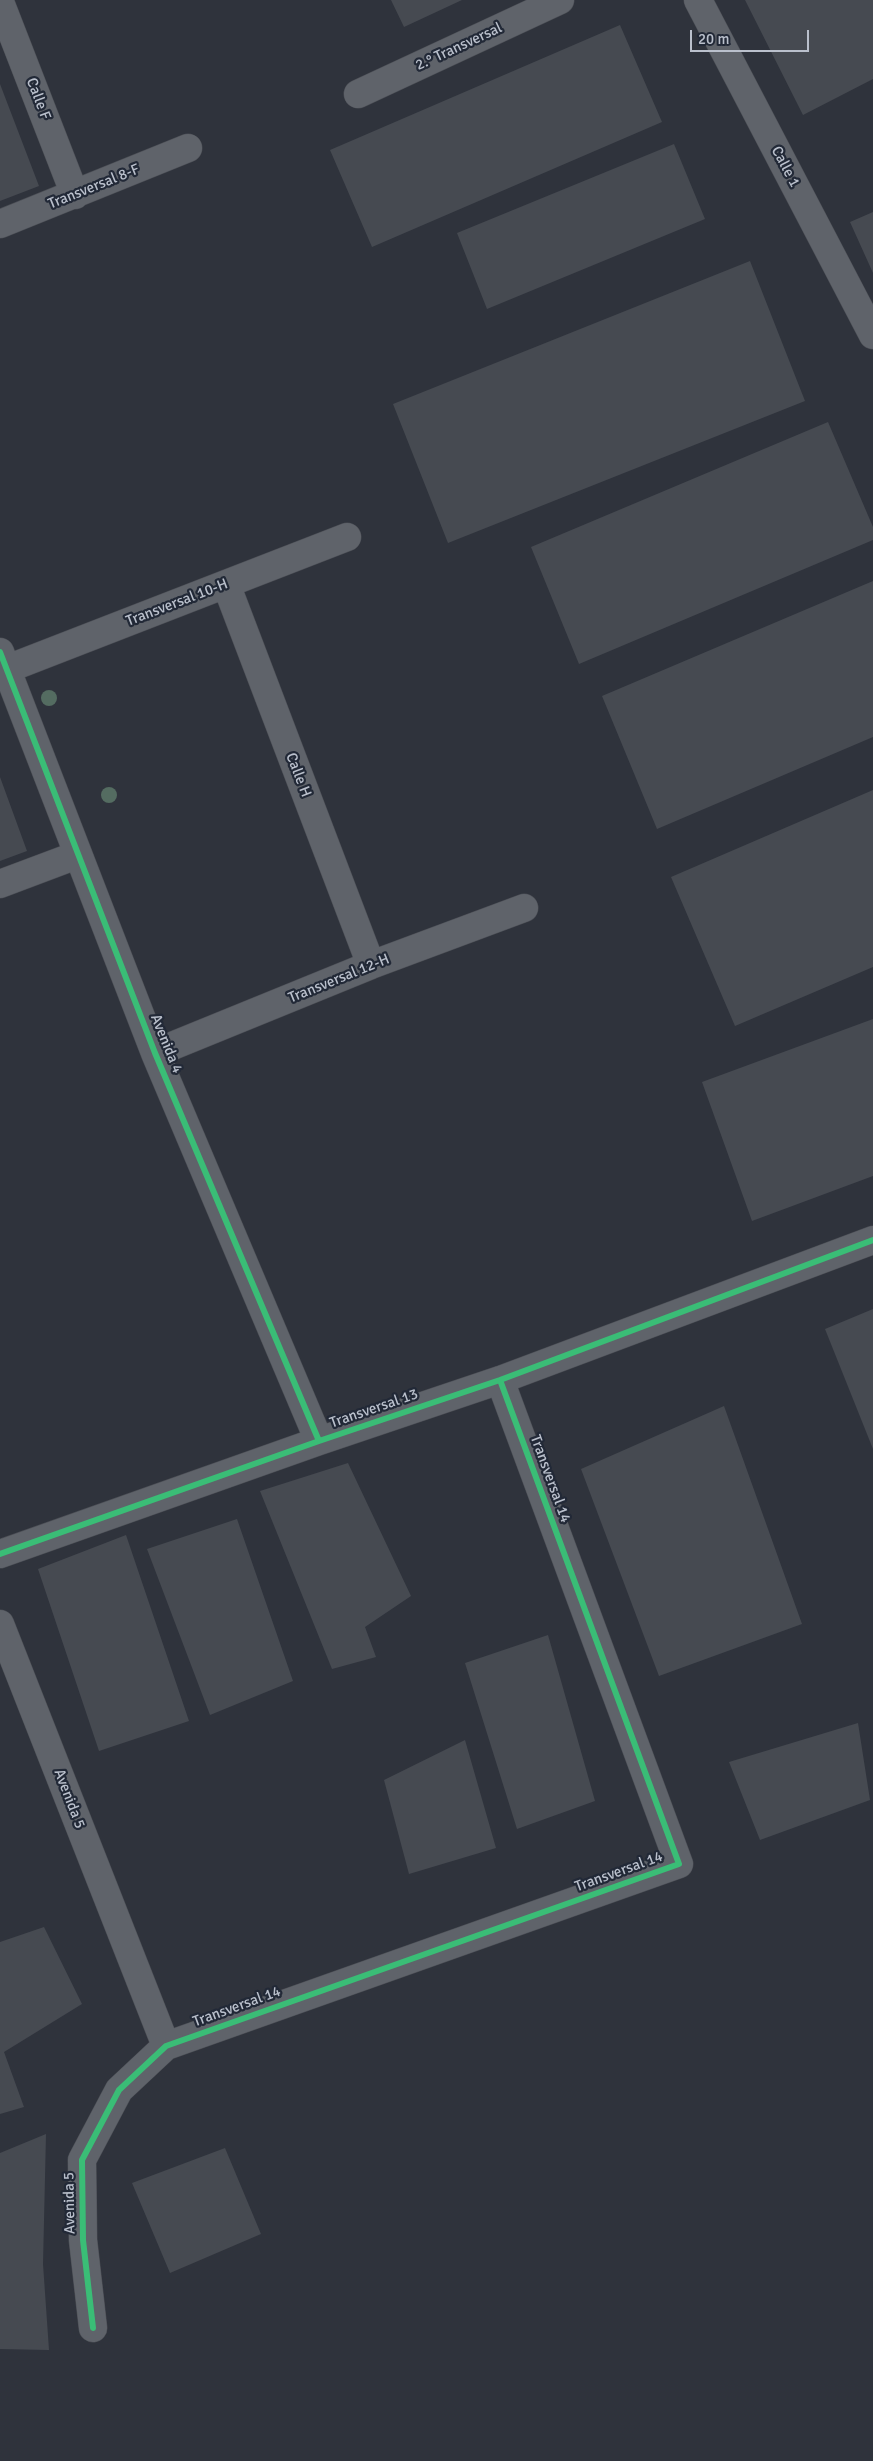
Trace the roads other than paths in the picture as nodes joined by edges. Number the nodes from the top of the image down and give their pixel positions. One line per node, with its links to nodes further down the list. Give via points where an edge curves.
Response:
1 (560, 0): 4 (street, 2.° Transversal)
2 (698, 0): 8 (street, Calle 1)
3 (0, 2): 6 (street, Calle F)
4 (358, 94)
5 (188, 148): 6 (street, Transversal 8-F)
6 (75, 195): 7 (street, Transversal 8-F)
7 (0, 224)
8 (873, 335)
9 (347, 537): 10 (street, Transversal 10-H)
10 (226, 584): 11 (street, Transversal 10-H); 15 (street, Calle H)
11 (4, 661): 12 (street, Avenida 4)
12 (77, 855): 13 (street); 16 (street, Avenida 4)
13 (0, 884)
14 (524, 908): 15 (street, Transversal 12-H)
15 (370, 965): 16 (street, Transversal 12-H)
16 (155, 1053): 19 (street, Avenida 4)
17 (873, 1240): 18 (street, Transversal 13)
18 (500, 1380): 19 (street, Transversal 13); 22 (street, Transversal 14, via 679,1864)
19 (319, 1441): 20 (street, Transversal 13)
20 (0, 1554)
21 (0, 1624): 22 (street, Avenida 5)
22 (166, 2046): 23 (street, Avenida 5, via 119,2090 82,2160 83,2240)
23 (93, 2328)

